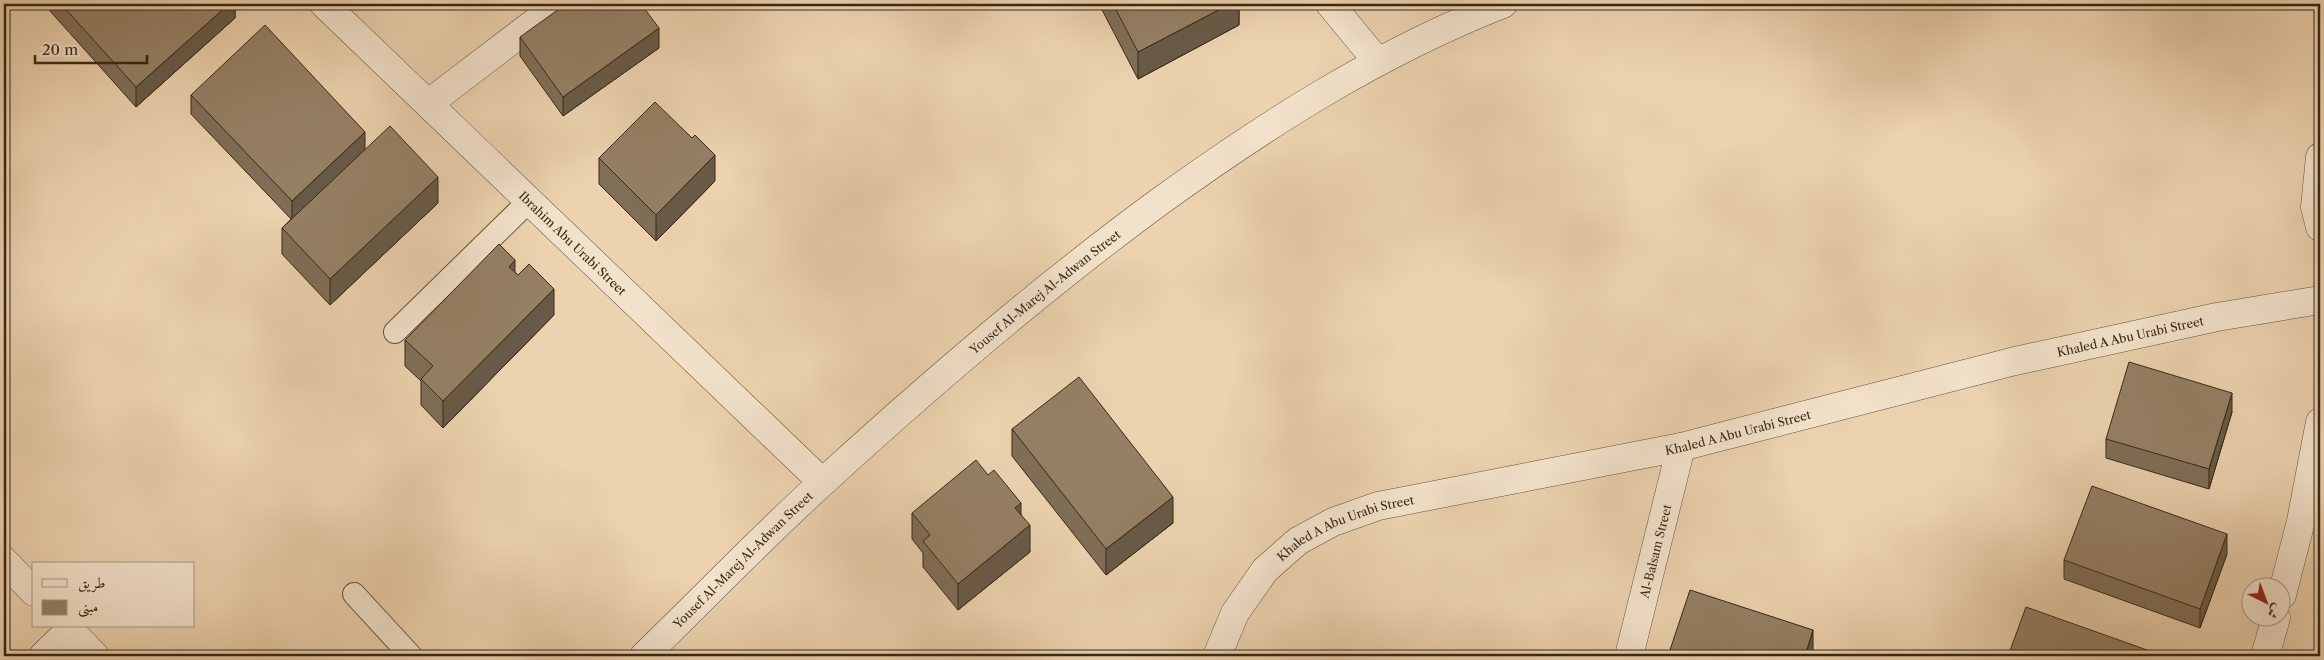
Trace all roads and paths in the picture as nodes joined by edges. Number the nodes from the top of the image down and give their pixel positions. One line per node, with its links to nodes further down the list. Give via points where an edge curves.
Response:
1 (324, 4): 6 (street, Ibrahim Abu Urabi Street)
2 (559, 4): 6 (street)
3 (1330, 4): 5 (street)
4 (1503, 4): 5 (street, Yousef Al-Marej Al-Adwan Street)
5 (1377, 61): 14 (street, Yousef Al-Marej Al-Adwan Street, via 1297,107 1101,245 959,361)
6 (429, 103): 8 (street, Ibrahim Abu Urabi Street)
7 (2320, 157): 9 (street, via 2316,207)
8 (530, 200): 11 (lane); 14 (street, Ibrahim Abu Urabi Street)
9 (2320, 227)
10 (2320, 300): 13 (street, Khaled A Abu Urabi Street, via 2217,317 2015,361)
11 (395, 332)
12 (2320, 422): 16 (street, via 2302,521)
13 (1680, 447): 25 (street, Khaled A Abu Urabi Street, via 1378,506 1334,522 1298,541 1265,570 1235,613); 26 (street, Al-Balsam Street)
14 (822, 482): 24 (street, Yousef Al-Marej Al-Adwan Street)
15 (4, 561): 17 (street)
16 (2287, 578)
17 (32, 590)
18 (354, 594): 23 (lane)
19 (68, 628): 21 (street); 22 (street)
20 (2273, 628): 27 (street)
21 (43, 656)
22 (95, 656)
23 (411, 656)
24 (644, 656)
25 (1217, 656)
26 (1629, 656)
27 (2265, 656)

